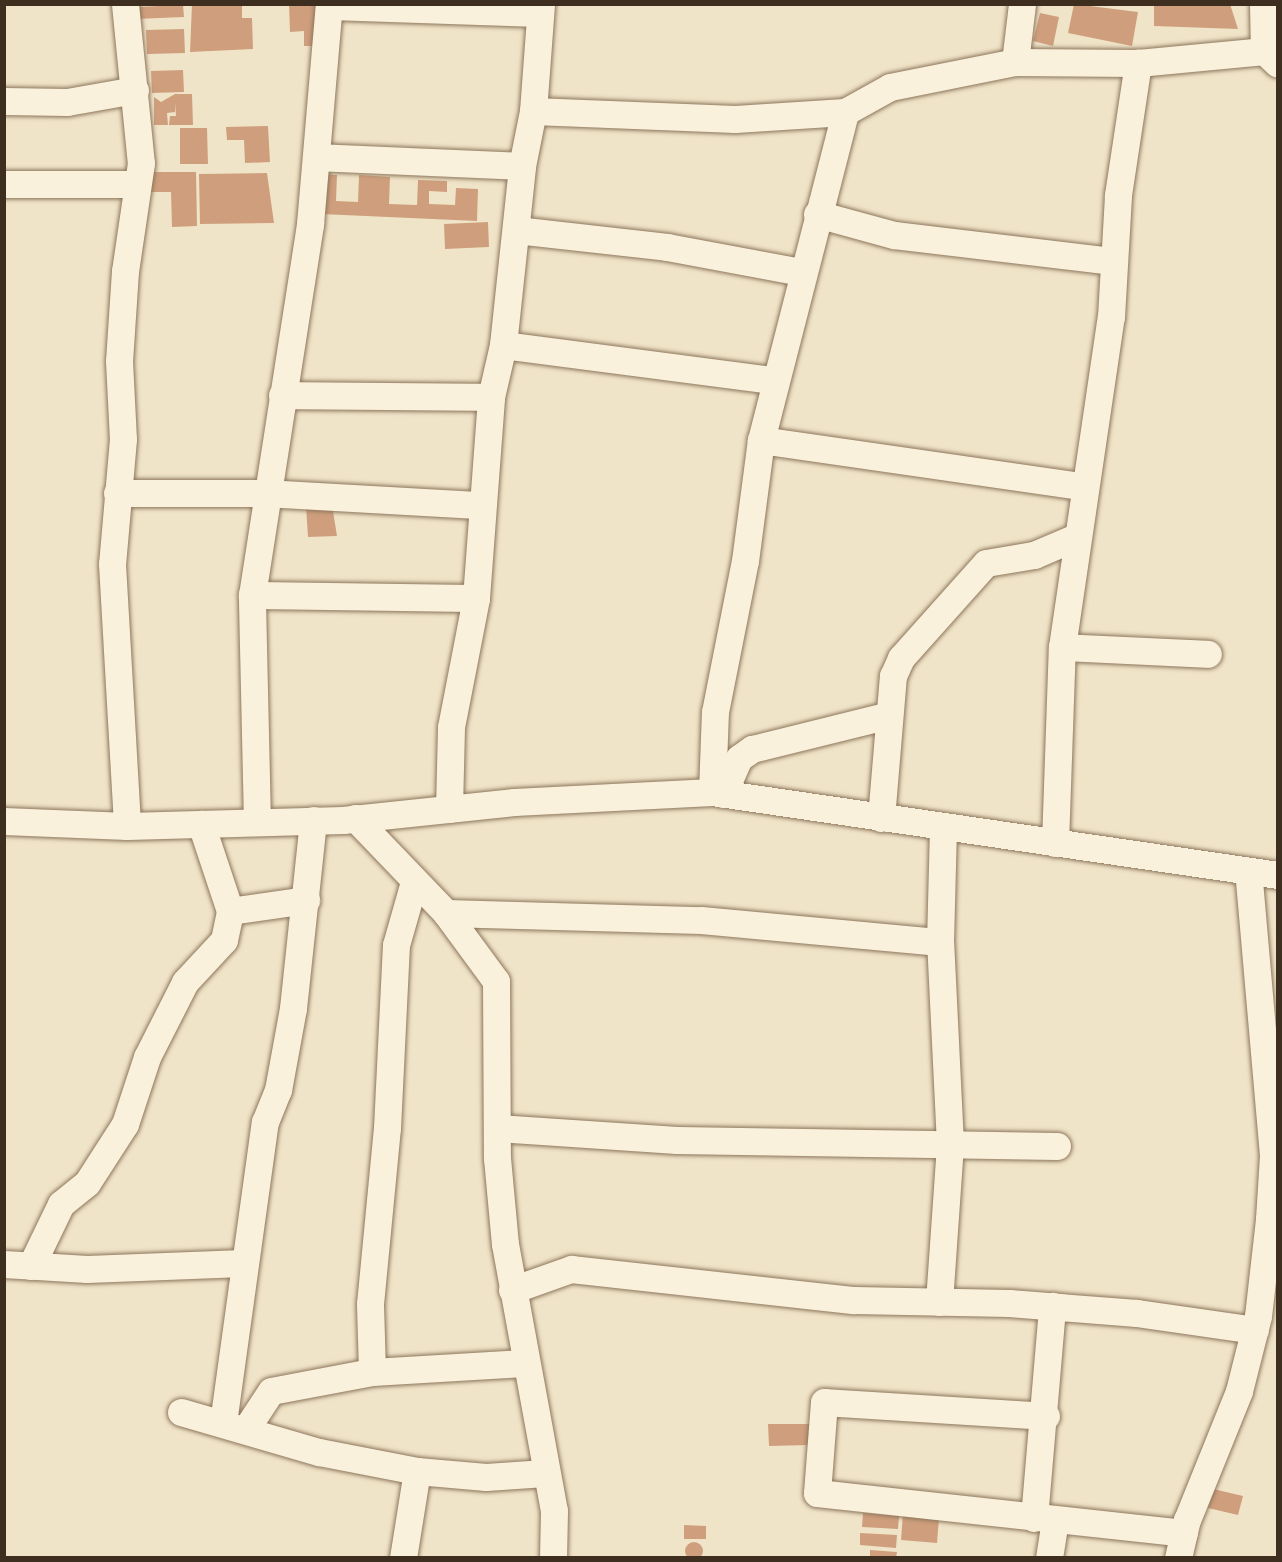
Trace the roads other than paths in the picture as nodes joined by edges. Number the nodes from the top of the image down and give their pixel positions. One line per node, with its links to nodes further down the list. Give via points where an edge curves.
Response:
1 (125, 4): 9 (street)
2 (1022, 4): 7 (street)
3 (1263, 4): 6 (street)
4 (329, 5): 5 (street); 13 (street)
5 (541, 9): 11 (street)
6 (1271, 57): 8 (street)
7 (1015, 62): 8 (street); 12 (street, via 890,87)
8 (1138, 63): 19 (street)
9 (135, 90): 10 (street, via 67,102); 16 (street, via 141,163)
10 (4, 101)
11 (533, 111): 12 (street, via 735,119); 14 (street)
12 (845, 112): 17 (street)
13 (317, 157): 14 (street); 23 (street)
14 (522, 166): 18 (street)
15 (4, 184): 16 (street)
16 (134, 184): 27 (street, via 119,361 123,438)
17 (817, 214): 19 (street, via 914,238); 20 (street)
18 (516, 230): 20 (street, via 667,247); 21 (street)
19 (1113, 261): 26 (street, via 1111,317)
20 (801, 272): 22 (street)
21 (503, 345): 22 (street); 24 (street)
22 (773, 380): 25 (street)
23 (282, 395): 24 (street); 28 (street)
24 (491, 397): 29 (street)
25 (761, 440): 26 (street); 36 (street)
26 (1082, 486): 30 (street)
27 (117, 493): 28 (street); 46 (street, via 112,609)
28 (264, 493): 29 (street); 31 (street)
29 (482, 505): 32 (street)
30 (1076, 537): 33 (street); 35 (street, via 1034,555 986,563 971,575 896,666)
31 (252, 595): 32 (street); 44 (street)
32 (476, 597): 39 (street, via 468,653 457,677)
33 (1062, 647): 34 (street); 48 (street)
34 (1208, 654)
35 (889, 715): 37 (street, via 752,749); 41 (street)
36 (714, 731): 37 (street); 38 (street)
37 (740, 758): 38 (street)
38 (718, 793): 39 (street); 41 (street)
39 (449, 809): 40 (street)
40 (355, 818): 42 (street); 51 (street)
41 (881, 818): 47 (street)
42 (314, 820): 44 (street); 52 (street)
43 (4, 821): 46 (street)
44 (257, 822): 45 (street)
45 (201, 824): 46 (street); 53 (street)
46 (127, 826)
47 (943, 828): 48 (street); 55 (street)
48 (1055, 843): 49 (street)
49 (1248, 871): 50 (street); 59 (street)
50 (1278, 875)
51 (414, 882): 54 (street); 68 (street, via 396,945 387,1128 370,1304)
52 (306, 900): 53 (street); 60 (street, via 293,1008 278,1090 265,1122)
53 (230, 911): 62 (street, via 219,950 185,982 147,1057 125,1124 87,1183 61,1204)
54 (446, 913): 55 (street, via 701,920); 56 (street, via 496,981)
55 (940, 942): 57 (street)
56 (497, 1128): 57 (street, via 677,1140); 63 (street)
57 (950, 1144): 58 (street); 64 (street)
58 (1057, 1146)
59 (1274, 1178): 66 (street)
60 (243, 1263): 62 (street); 71 (street)
61 (4, 1264): 62 (street)
62 (31, 1266)
63 (512, 1290): 64 (street, via 571,1269 854,1300); 67 (street)
64 (939, 1302): 65 (street)
65 (1052, 1306): 66 (street); 70 (street)
66 (1255, 1330): 75 (street, via 1239,1391)
67 (524, 1363): 68 (street); 73 (street)
68 (372, 1372): 71 (street, via 271,1391)
69 (181, 1412): 71 (street)
70 (1046, 1416): 74 (street); 74 (street, via 826,1402 821,1406 820,1496)
71 (235, 1426): 72 (street, via 319,1452)
72 (417, 1471): 73 (street, via 486,1477); 76 (street)
73 (545, 1473): 77 (street, via 554,1511)
74 (1045, 1519): 75 (street); 78 (street)
75 (1181, 1545)
76 (403, 1557)
77 (553, 1557)
78 (1049, 1557)

